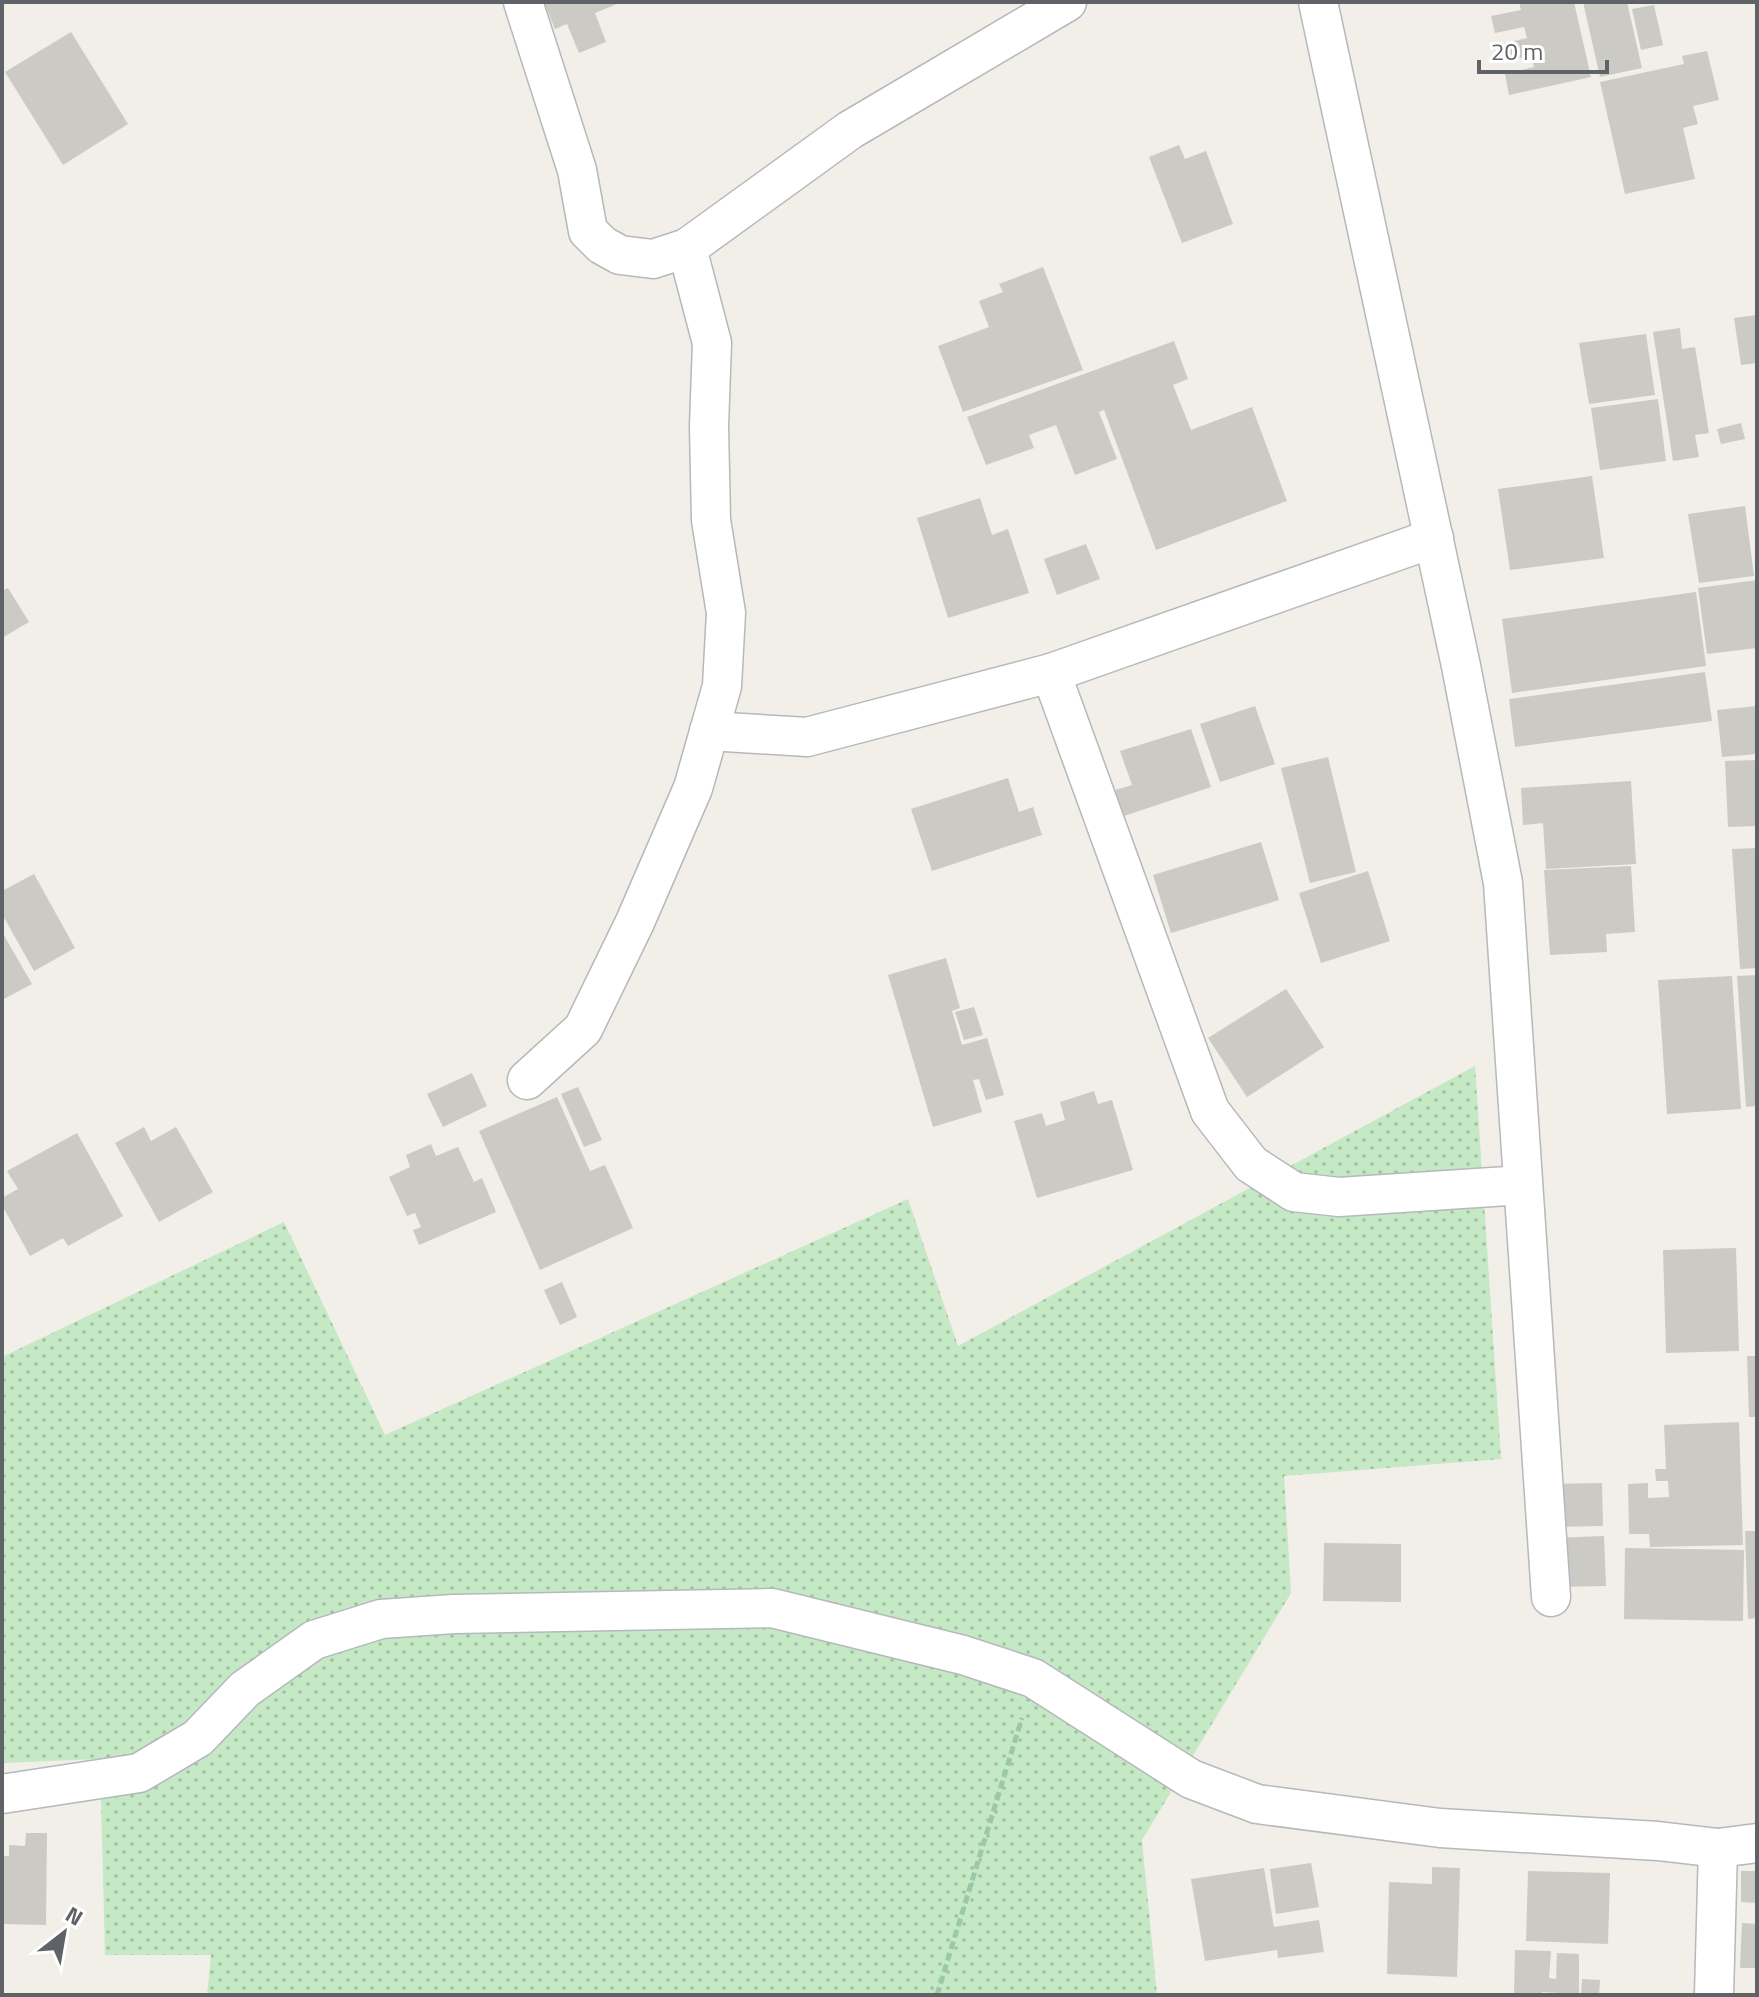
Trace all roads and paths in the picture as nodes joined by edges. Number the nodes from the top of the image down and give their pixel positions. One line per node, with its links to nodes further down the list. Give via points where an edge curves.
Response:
1 (523, 2): 4 (street, via 577,170 588,231 620,255 653,259)
2 (1067, 2): 4 (street, via 850,130)
3 (1318, 2): 5 (street)
4 (687, 248): 7 (street, via 712,343 711,520 726,613 722,686)
5 (1434, 538): 6 (street); 9 (street, via 1503,883)
6 (1051, 673): 7 (street, via 807,737); 9 (street, via 1210,1111 1251,1164 1294,1192 1339,1197)
7 (709, 731): 8 (street, via 693,788 583,1029)
8 (527, 1080)
9 (1523, 1185): 10 (street)
10 (1551, 1597)
11 (1033, 1678): 12 (street, via 963,1655 772,1608 381,1619 314,1640 245,1689 198,1738 139,1773); 14 (street, via 1191,1779 1257,1804 1440,1828); 15 (path)
12 (2, 1794)
13 (1757, 1843): 14 (street)
14 (1718, 1848): 16 (street)
15 (937, 1995)
16 (1714, 1995)

